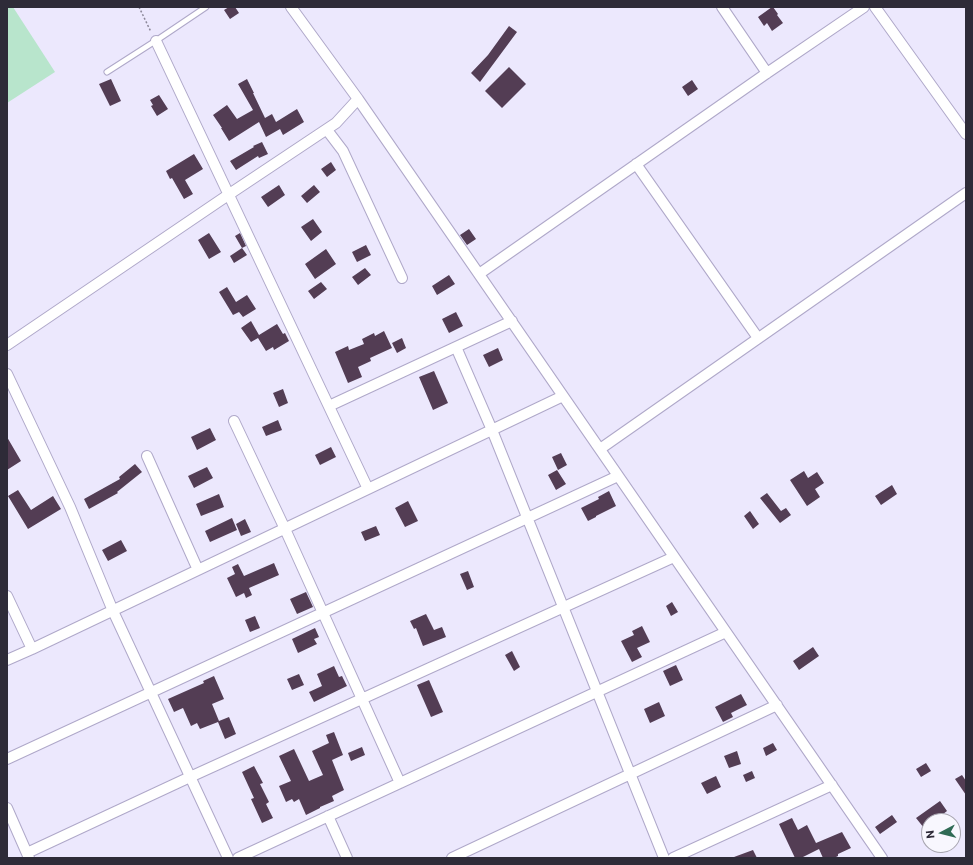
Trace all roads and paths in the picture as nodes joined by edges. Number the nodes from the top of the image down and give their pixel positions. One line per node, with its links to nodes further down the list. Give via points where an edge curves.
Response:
1 (139, 7): 7 (path)
2 (206, 7): 7 (lane)
3 (292, 7): 10 (street)
4 (722, 7): 9 (street)
5 (875, 7): 12 (street)
6 (859, 8): 9 (street)
7 (156, 41): 8 (lane); 15 (street)
8 (107, 72)
9 (767, 73): 13 (street)
10 (358, 99): 11 (street); 16 (street)
11 (327, 130): 15 (street); 17 (street, via 343,151)
12 (966, 134)
13 (636, 164): 16 (street); 19 (street)
14 (966, 193): 19 (street)
15 (229, 195): 20 (street); 24 (street)
16 (479, 274): 18 (street)
17 (402, 278)
18 (512, 321): 21 (street); 23 (street)
19 (758, 338): 27 (street)
20 (7, 345)
21 (456, 347): 24 (street); 26 (street)
22 (7, 374): 37 (street, via 70,507)
23 (564, 396): 26 (street); 27 (street)
24 (329, 406): 30 (street)
25 (234, 421): 32 (street)
26 (492, 430): 30 (street); 31 (street)
27 (600, 449): 29 (street)
28 (147, 456): 34 (street)
29 (618, 476): 31 (street); 33 (street)
30 (368, 489): 32 (street)
31 (527, 518): 36 (street); 38 (street)
32 (285, 529): 34 (street); 38 (street)
33 (674, 557): 36 (street); 39 (street)
34 (198, 570): 37 (street)
35 (7, 596): 40 (street)
36 (563, 607): 43 (street); 44 (street)
37 (113, 611): 40 (street); 42 (street)
38 (323, 613): 42 (street); 44 (street)
39 (726, 632): 43 (street); 45 (street)
40 (32, 650): 41 (street)
41 (7, 660)
42 (151, 692): 46 (street); 48 (street)
43 (597, 692): 47 (street); 49 (street)
44 (362, 699): 48 (street); 49 (street)
45 (777, 705): 47 (street); 50 (street)
46 (7, 759)
47 (630, 774): 57 (street); 58 (street)
48 (190, 777): 53 (street); 54 (street)
49 (400, 783): 52 (street)
50 (832, 785): 59 (street); 60 (street)
51 (7, 808): 53 (street)
52 (328, 816): 55 (street); 56 (street)
53 (28, 856)
54 (228, 858)
55 (238, 858)
56 (347, 858)
57 (452, 858)
58 (664, 858)
59 (673, 858)
60 (882, 858)

